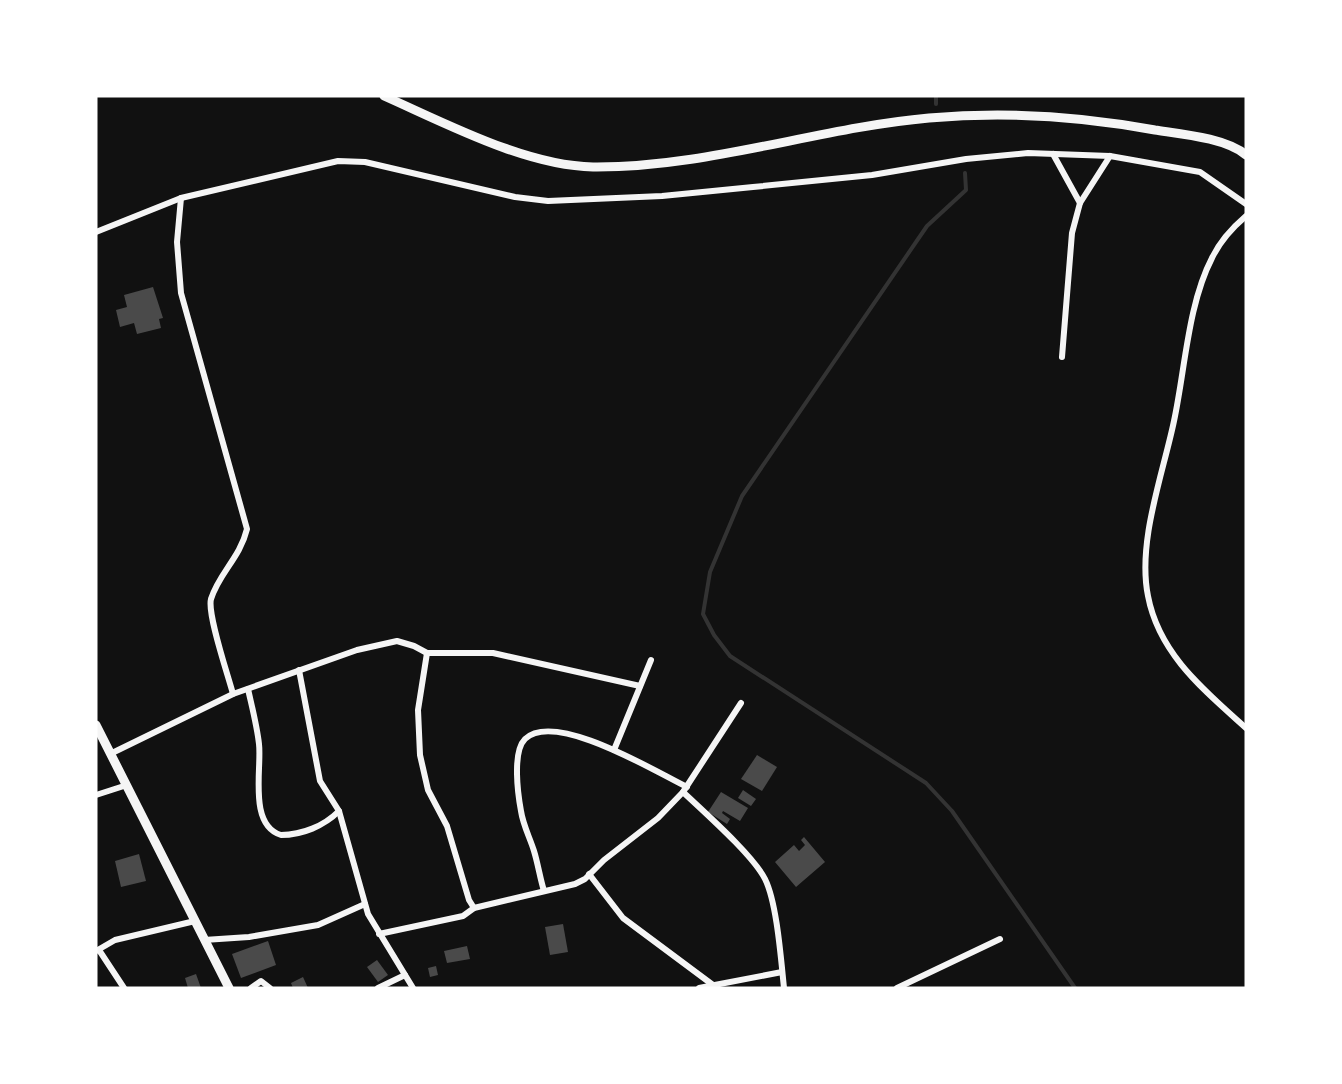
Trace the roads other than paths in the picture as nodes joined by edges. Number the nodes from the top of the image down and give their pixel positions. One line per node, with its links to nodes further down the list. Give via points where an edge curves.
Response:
1 (384, 96): 3 (street, via 541,160 592,167 687,159 927,118 1032,114 1097,119 1170,132 1212,141)
2 (1053, 154): 4 (street); 5 (street, via 966,159 872,176 753,188 548,201 365,162 338,161); 6 (street)
3 (1246, 155)
4 (1110, 156): 6 (street); 7 (street, via 1200,172)
5 (181, 198): 9 (street); 16 (street, via 177,242 181,292 247,529 243,546 211,600)
6 (1080, 203): 10 (street, via 1072,233)
7 (1246, 204)
8 (1246, 216): 19 (street, via 1228,231 1211,259 1196,304 1154,505 1146,564 1148,595 1170,652)
9 (96, 232)
10 (1062, 357)
11 (427, 653): 13 (street, via 397,641 387,642); 14 (street, via 493,652); 29 (street, via 418,710 421,762)
12 (651, 660): 14 (street)
13 (299, 670): 15 (street); 25 (street, via 319,778)
14 (640, 686): 20 (street)
15 (248, 689): 16 (street); 25 (street, via 259,746 259,802 270,828 281,835 302,831 326,822)
16 (233, 694): 21 (street)
17 (741, 703): 23 (street)
18 (96, 725): 21 (street)
19 (1246, 728)
20 (614, 750): 23 (street); 27 (street, via 585,737 542,732 525,740 521,747 517,772 521,814)
21 (110, 754): 22 (street)
22 (127, 785): 24 (street); 30 (street)
23 (685, 789): 26 (street, via 658,818); 35 (street, via 762,873 768,886)
24 (96, 795)
25 (339, 811): 28 (street)
26 (589, 874): 27 (street, via 575,884); 37 (street, via 622,918)
27 (544, 891): 29 (street)
28 (365, 904): 31 (street); 33 (street, via 318,925)
29 (474, 908): 31 (street, via 463,916)
30 (195, 921): 33 (street); 34 (street, via 115,940)
31 (379, 933): 36 (street)
32 (1000, 939): 46 (street)
33 (204, 940): 39 (street)
34 (97, 950): 38 (street)
35 (782, 972): 37 (street); 45 (street)
36 (405, 975): 42 (street); 43 (street)
37 (713, 985): 44 (street)
38 (124, 988)
39 (229, 988)
40 (251, 988): 41 (street, via 261,981)
41 (270, 988)
42 (378, 988)
43 (413, 988)
44 (699, 988)
45 (783, 988)
46 (897, 988)

